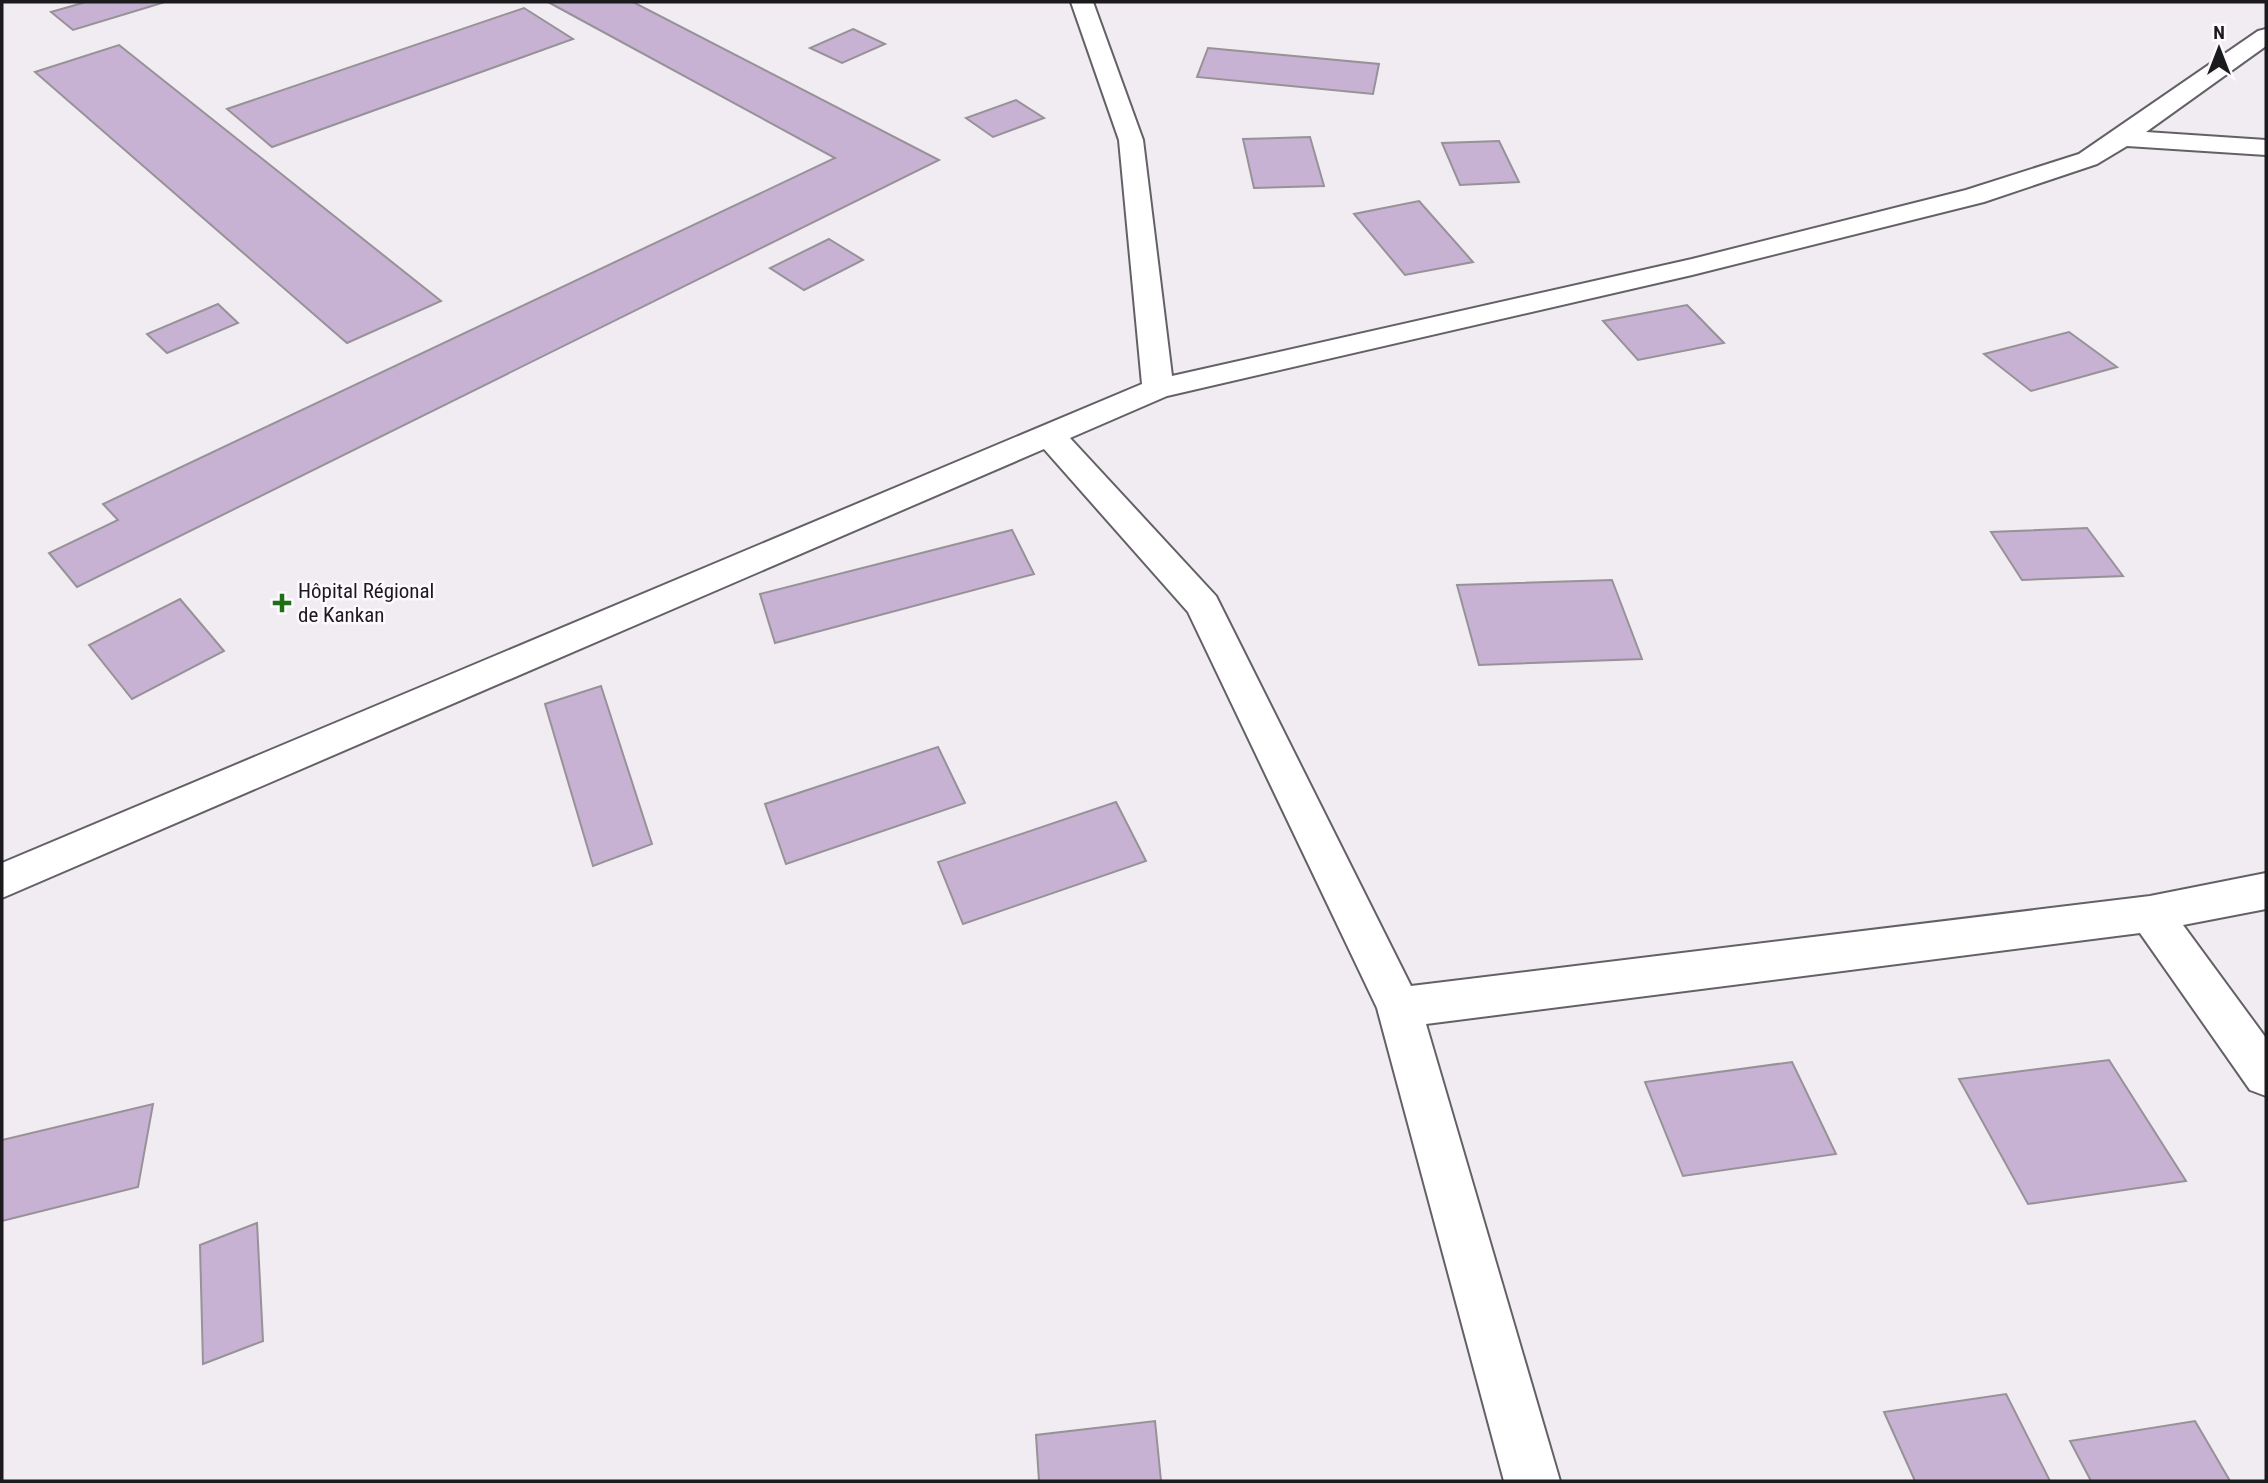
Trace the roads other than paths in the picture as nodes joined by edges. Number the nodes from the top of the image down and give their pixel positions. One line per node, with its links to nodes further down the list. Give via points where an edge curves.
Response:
1 (1082, 2): 5 (street, via 1131,140)
2 (2266, 36): 3 (street)
3 (2122, 138): 4 (street); 5 (street, via 2088,159 1975,196 1692,267)
4 (2266, 148)
5 (1158, 389): 6 (street)
6 (1049, 435): 7 (street); 10 (street, via 1203,604)
7 (2, 881)
8 (2266, 891): 9 (street)
9 (2150, 914): 10 (street); 11 (street)
10 (1399, 1007): 12 (street)
11 (2266, 1075)
12 (1532, 1481)

